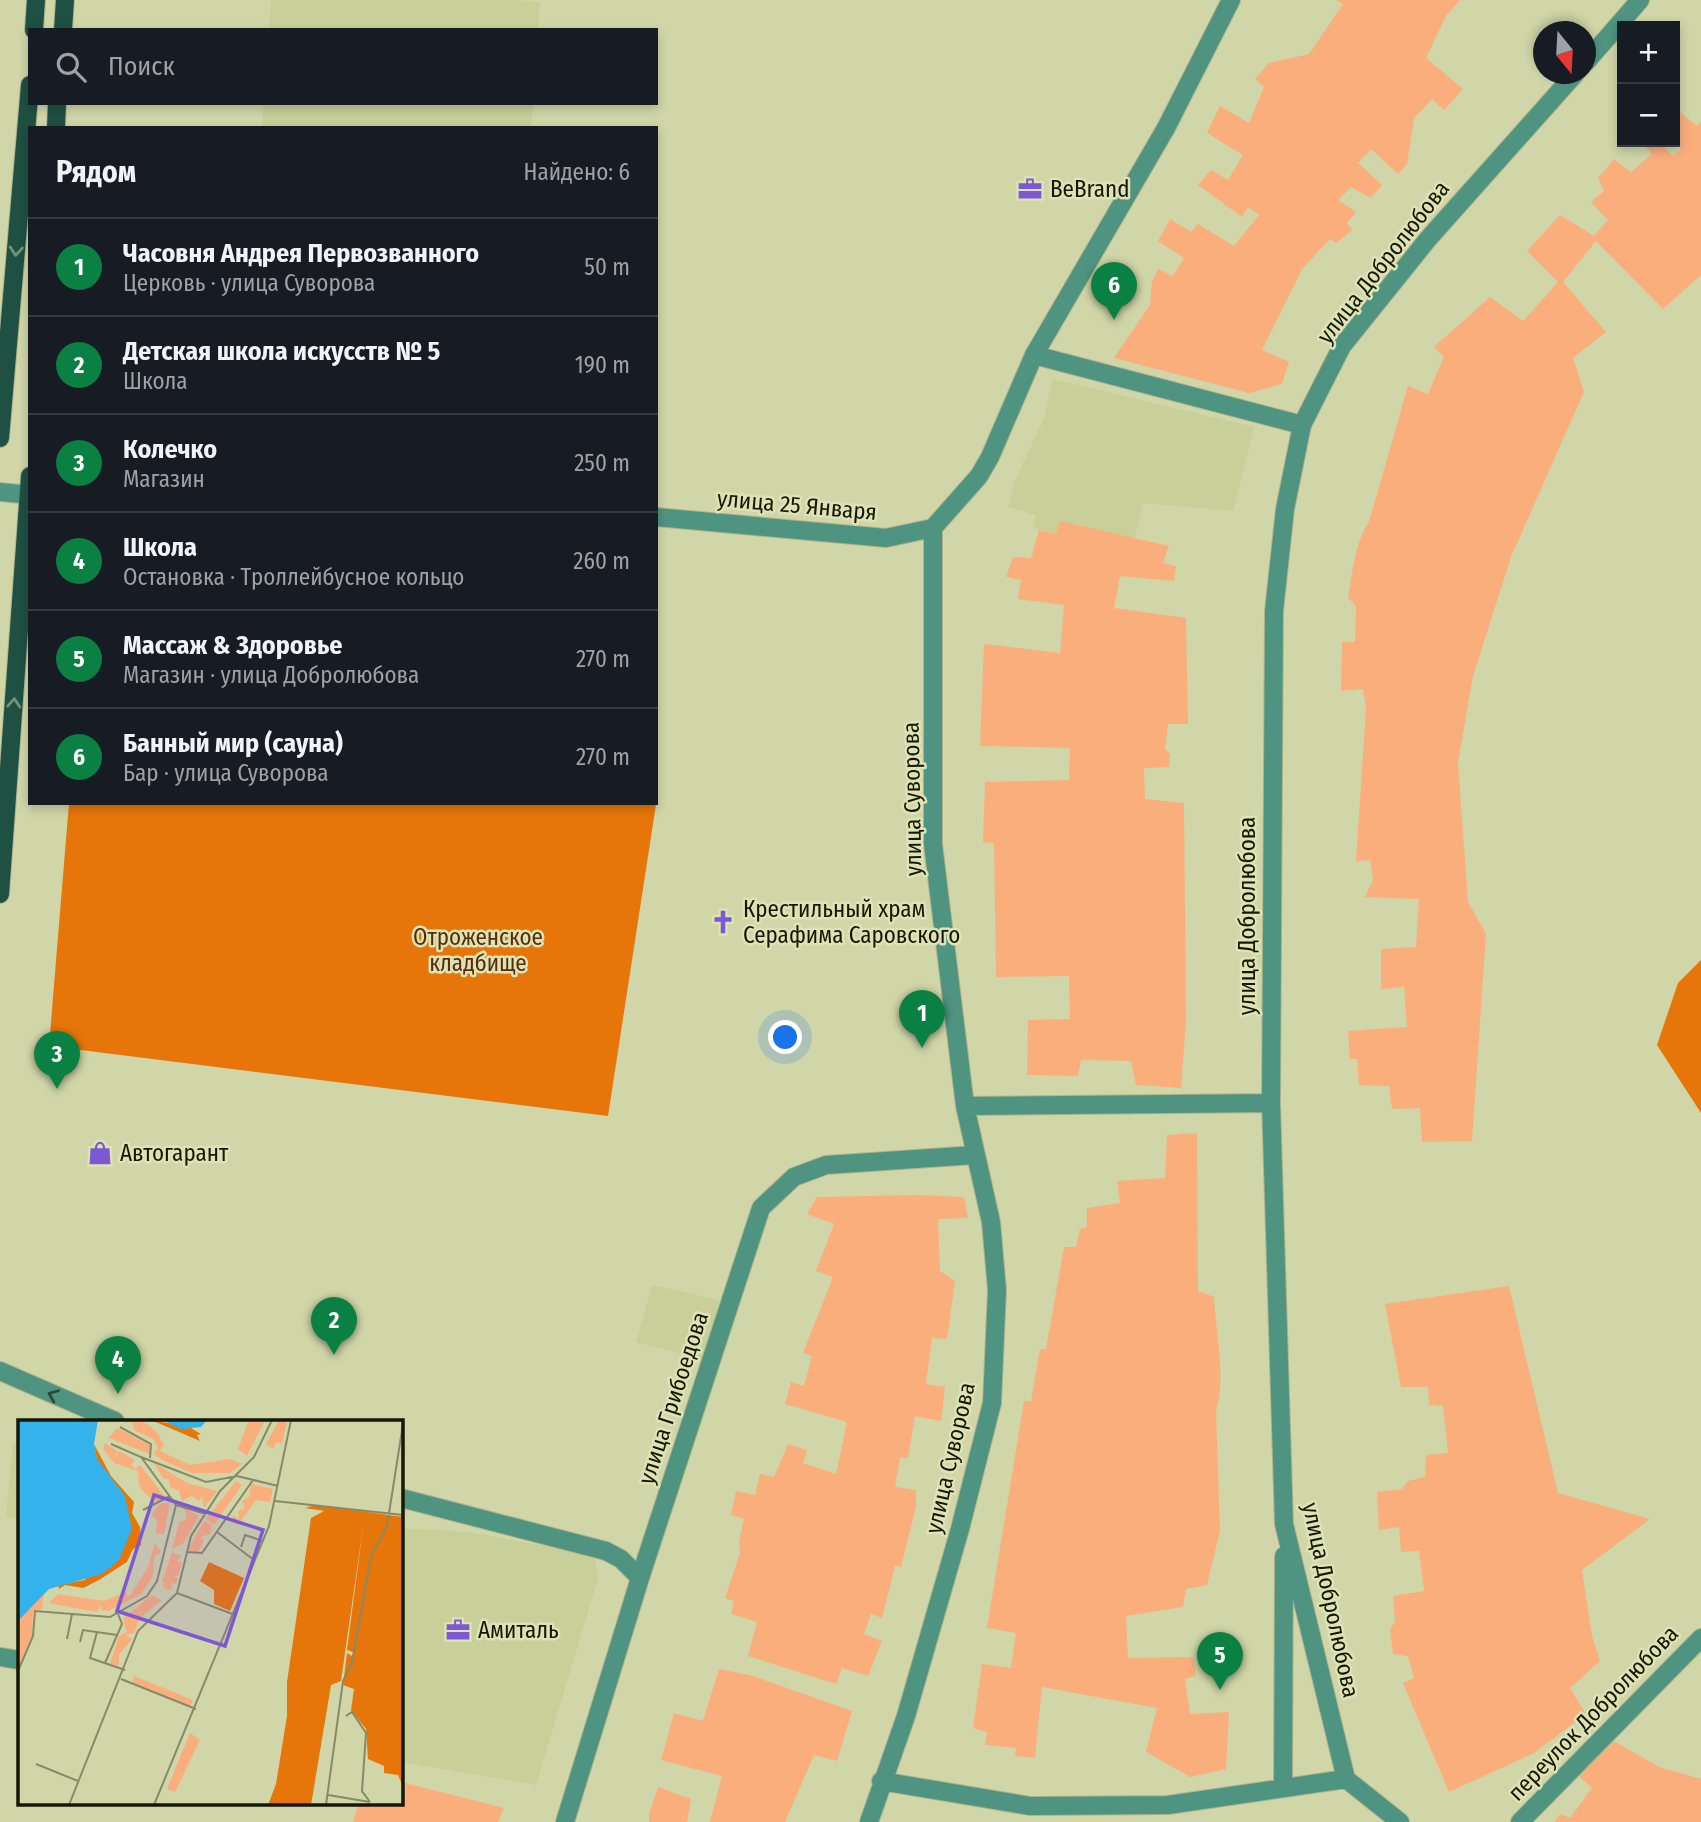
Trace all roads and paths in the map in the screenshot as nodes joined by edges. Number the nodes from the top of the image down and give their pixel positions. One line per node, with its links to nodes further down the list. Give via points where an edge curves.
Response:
1 (36, 0): 5 (main road)
2 (65, 0): 6 (main road)
3 (1231, 0): 12 (street, via 1166,128)
4 (1640, 0): 7 (street)
5 (34, 28)
6 (63, 28)
7 (1596, 51)
8 (1566, 84): 13 (street, улица Добролюбова, via 1428,239 1342,346)
9 (28, 105): 14 (main road, one-way to 14)
10 (57, 105): 11 (main road)
11 (56, 126)
12 (1034, 355): 13 (street); 19 (street, via 979,476)
13 (1302, 425): 21 (street, улица Добролюбова, via 1285,509 1274,611)
14 (0, 438)
15 (0, 492): 16 (street)
16 (28, 495)
17 (28, 509): 20 (main road, one-way to 17)
18 (658, 517): 19 (street, улица 25 Января, via 886,538)
19 (933, 528): 22 (street, улица Суворова, via 933,844)
20 (0, 894)
21 (1271, 1103): 22 (street); 27 (street, улица Добролюбова)
22 (965, 1106): 23 (street, улица Суворова)
23 (975, 1155): 28 (street, улица Грибоедова, via 825,1165 794,1177 761,1208); 33 (street, улица Суворова, via 991,1222 997,1290 992,1403 906,1716)
24 (0, 1371): 25 (street, one-way to 24)
25 (113, 1420)
26 (402, 1498): 28 (street, via 606,1551)
27 (1284, 1524): 32 (street, улица Добролюбова); 34 (street)
28 (640, 1578): 35 (street, улица Грибоедова)
29 (1701, 1638): 38 (street, переулок Добролюбова)
30 (0, 1657): 31 (street)
31 (18, 1660)
32 (1346, 1779): 34 (street); 37 (street)
33 (881, 1781): 34 (street, via 1030,1806 1168,1805); 36 (street, улица Суворова)
34 (1283, 1787)
35 (565, 1822)
36 (869, 1822)
37 (1400, 1822)
38 (1520, 1822)

